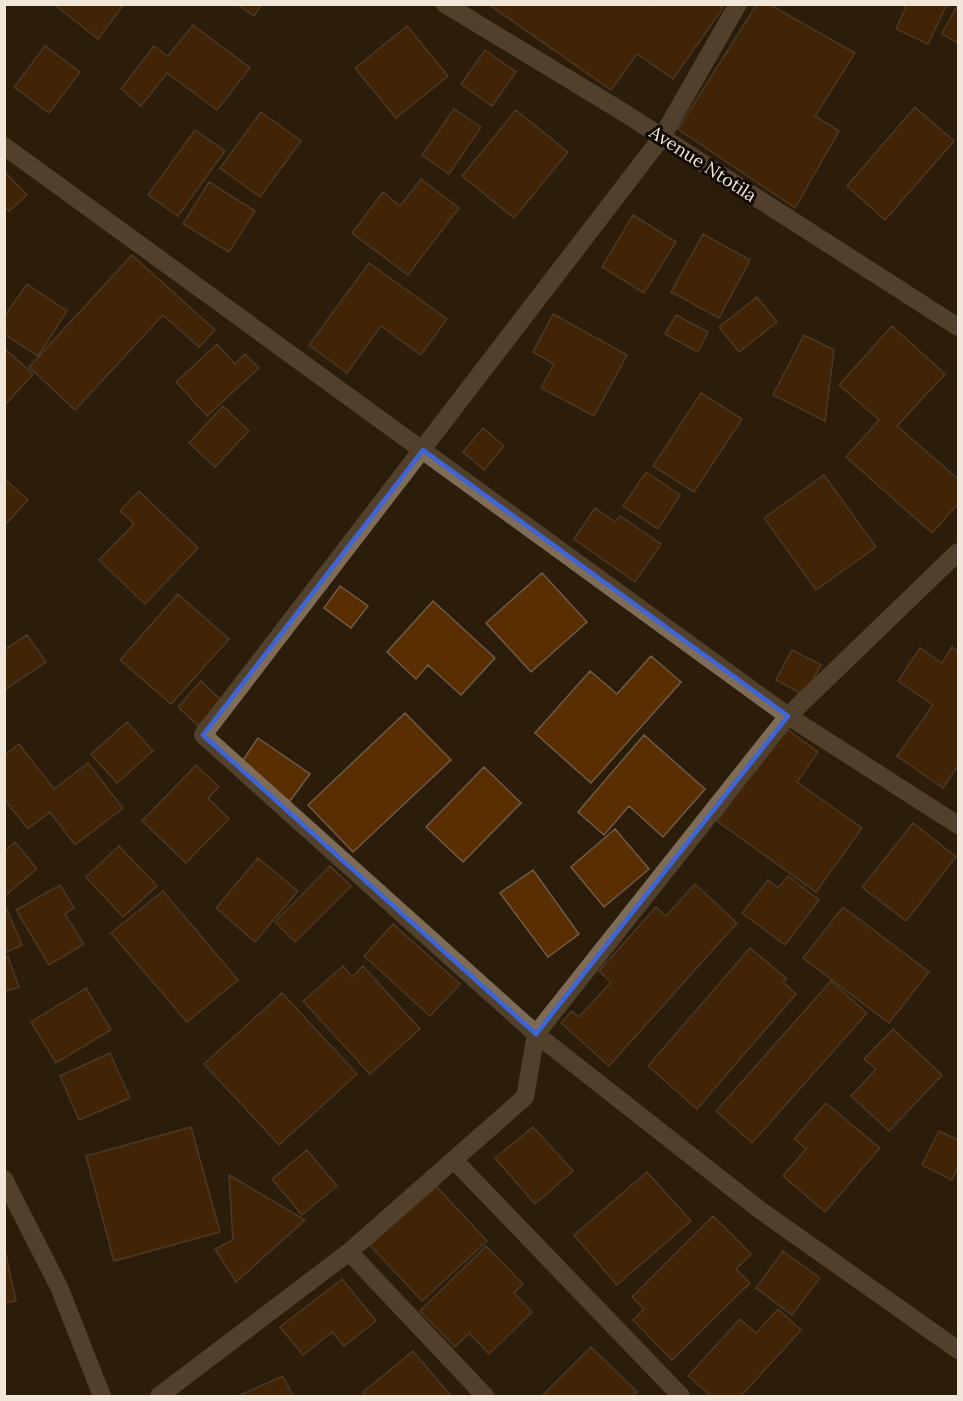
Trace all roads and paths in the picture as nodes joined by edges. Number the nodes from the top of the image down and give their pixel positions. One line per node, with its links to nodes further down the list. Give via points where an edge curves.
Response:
1 (445, 4): 3 (street, Avenue Ntotila)
2 (738, 4): 3 (street)
3 (662, 137): 5 (street, Avenue Ntotila); 6 (street)
4 (4, 146): 6 (street)
5 (958, 327)
6 (423, 450): 8 (street); 10 (street, via 203,735)
7 (958, 552): 8 (street)
8 (788, 716): 9 (street); 10 (street)
9 (958, 825)
10 (536, 1034): 11 (street, via 525,1097); 14 (street, via 760,1209)
11 (454, 1160): 13 (street); 18 (street)
12 (4, 1179): 15 (street, via 59,1287)
13 (349, 1252): 16 (street); 17 (street)
14 (958, 1350)
15 (102, 1396)
16 (159, 1396)
17 (484, 1396)
18 (681, 1396)

